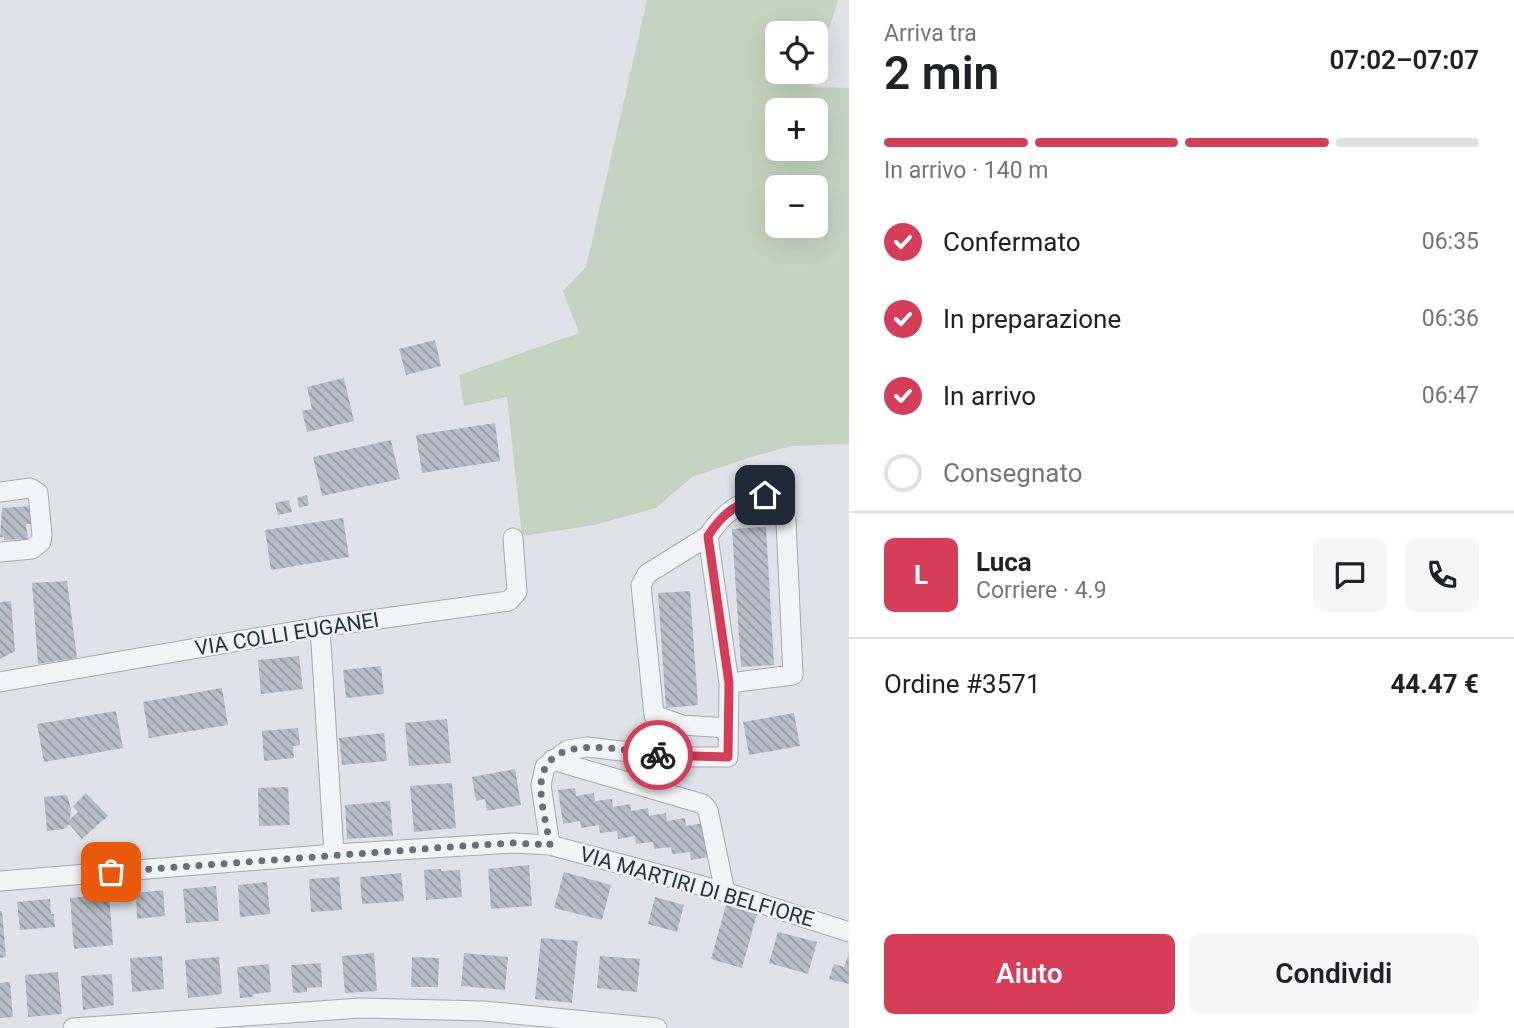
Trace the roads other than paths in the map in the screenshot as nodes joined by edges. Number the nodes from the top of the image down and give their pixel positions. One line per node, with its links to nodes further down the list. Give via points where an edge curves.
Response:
1 (0, 492): 4 (street, via 30,488 38,493 42,535 32,549)
2 (708, 536): 7 (street); 7 (street, via 720,518 739,503 765,495 779,503 786,521 793,675); 8 (street, via 648,574 641,584 654,715 682,725)
3 (513, 538): 5 (street, VIA COLLI EUGANEI, via 517,592 509,601)
4 (0, 552)
5 (320, 627): 6 (street, VIA COLLI EUGANEI); 11 (street)
6 (0, 682)
7 (729, 683): 8 (street)
8 (728, 728): 9 (street, via 728,757 673,757 587,747 568,750)
9 (552, 760): 10 (street, via 545,767 541,785); 13 (street, via 703,804)
10 (550, 845): 11 (street, VIA MARTIRI DI BELFIORE); 13 (street, VIA MARTIRI DI BELFIORE)
11 (334, 854): 12 (street, VIA MARTIRI DI BELFIORE)
12 (0, 881)
13 (725, 892): 14 (street, VIA MARTIRI DI BELFIORE)
14 (847, 930)
15 (73, 1028): 16 (street, via 361,1007 484,1011)
16 (657, 1028)

